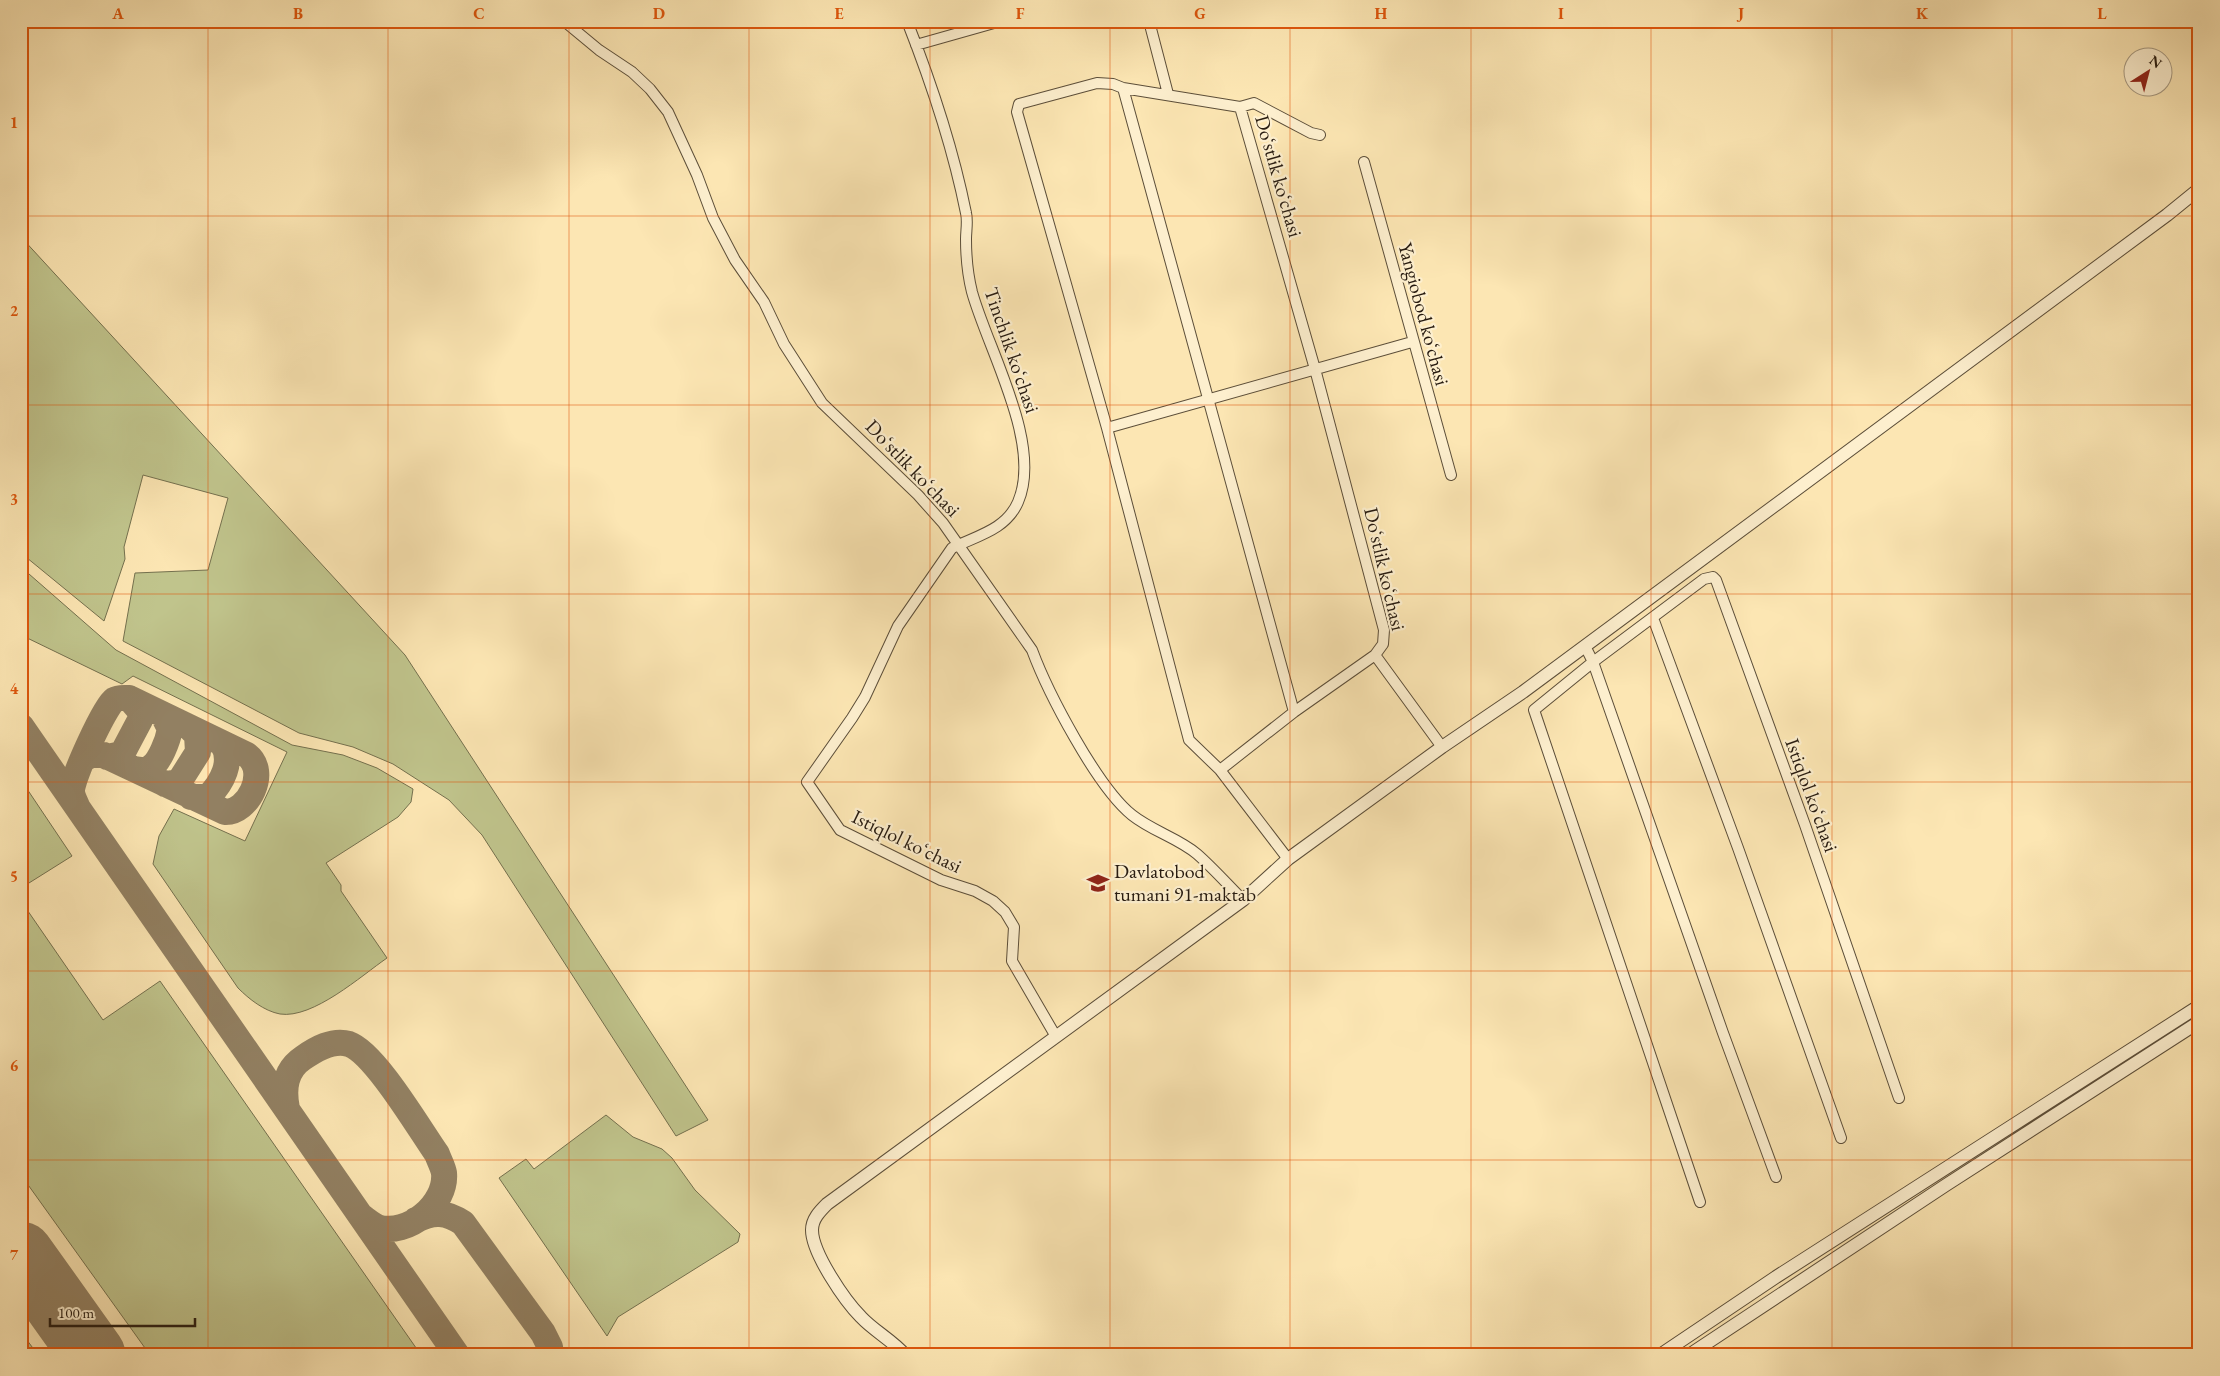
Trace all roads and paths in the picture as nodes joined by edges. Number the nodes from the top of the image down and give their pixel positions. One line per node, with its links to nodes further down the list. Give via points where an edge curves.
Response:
1 (564, 21): 17 (street, Doʻstlik koʻchasi, via 632,72 659,100 681,136 713,218 735,260 764,302 784,344 811,388 822,404 918,495)
2 (907, 21): 5 (street, Tinchlik koʻchasi)
3 (1001, 21): 5 (street)
4 (1149, 21): 7 (street)
5 (916, 45): 17 (street, Tinchlik koʻchasi, via 967,215 966,241 972,289 1019,421 1024,455 1018,502 1009,517 998,527)
6 (1123, 88): 7 (street, Doʻstlik koʻchasi); 14 (street); 15 (street, Doʻstlik koʻchasi, via 1097,83 1024,102 1017,107)
7 (1168, 94): 8 (street, Doʻstlik koʻchasi)
8 (1240, 107): 9 (street, via 1254,103 1311,133); 13 (street, Doʻstlik koʻchasi)
9 (1320, 134)
10 (1364, 162): 12 (street, Yangiobod koʻchasi)
11 (2199, 189): 19 (street, via 2167,216)
12 (1412, 342): 13 (street); 16 (street, Yangiobod koʻchasi)
13 (1315, 369): 14 (street); 20 (street, Doʻstlik koʻchasi, via 1384,630 1383,644)
14 (1210, 399): 15 (street); 22 (street)
15 (1107, 428): 24 (street, Doʻstlik koʻchasi, via 1190,740)
16 (1451, 475)
17 (958, 545): 26 (street, Doʻstlik koʻchasi, via 1032,650 1085,754 1114,795 1130,814 1196,853); 29 (street, Istiqlol koʻchasi, via 946,554 905,614 865,697 807,782 840,830 941,880 975,891 1006,912 1014,927 1012,961)
18 (1652, 618): 21 (street, Istiqlol koʻchasi); 30 (street, Istiqlol koʻchasi, via 1704,579 1713,577 1716,580); 31 (street)
19 (1585, 646): 21 (street); 23 (street)
20 (1375, 656): 22 (street); 23 (street, Doʻstlik koʻchasi)
21 (1593, 662): 32 (street, via 1722,1033); 33 (street, Istiqlol koʻchasi, via 1534,710)
22 (1294, 712): 24 (street)
23 (1442, 747): 25 (street)
24 (1220, 770): 25 (street, Doʻstlik koʻchasi)
25 (1288, 859): 26 (street)
26 (1243, 900): 29 (street)
27 (2199, 1006): 35 (street)
28 (2199, 1022): 36 (street)
29 (1055, 1035): 34 (street, via 827,1204 815,1219 812,1228 815,1246 844,1296 860,1316)
30 (1899, 1098)
31 (1841, 1138)
32 (1776, 1177)
33 (1700, 1202)
34 (905, 1355)
35 (1660, 1355)
36 (1689, 1355)

